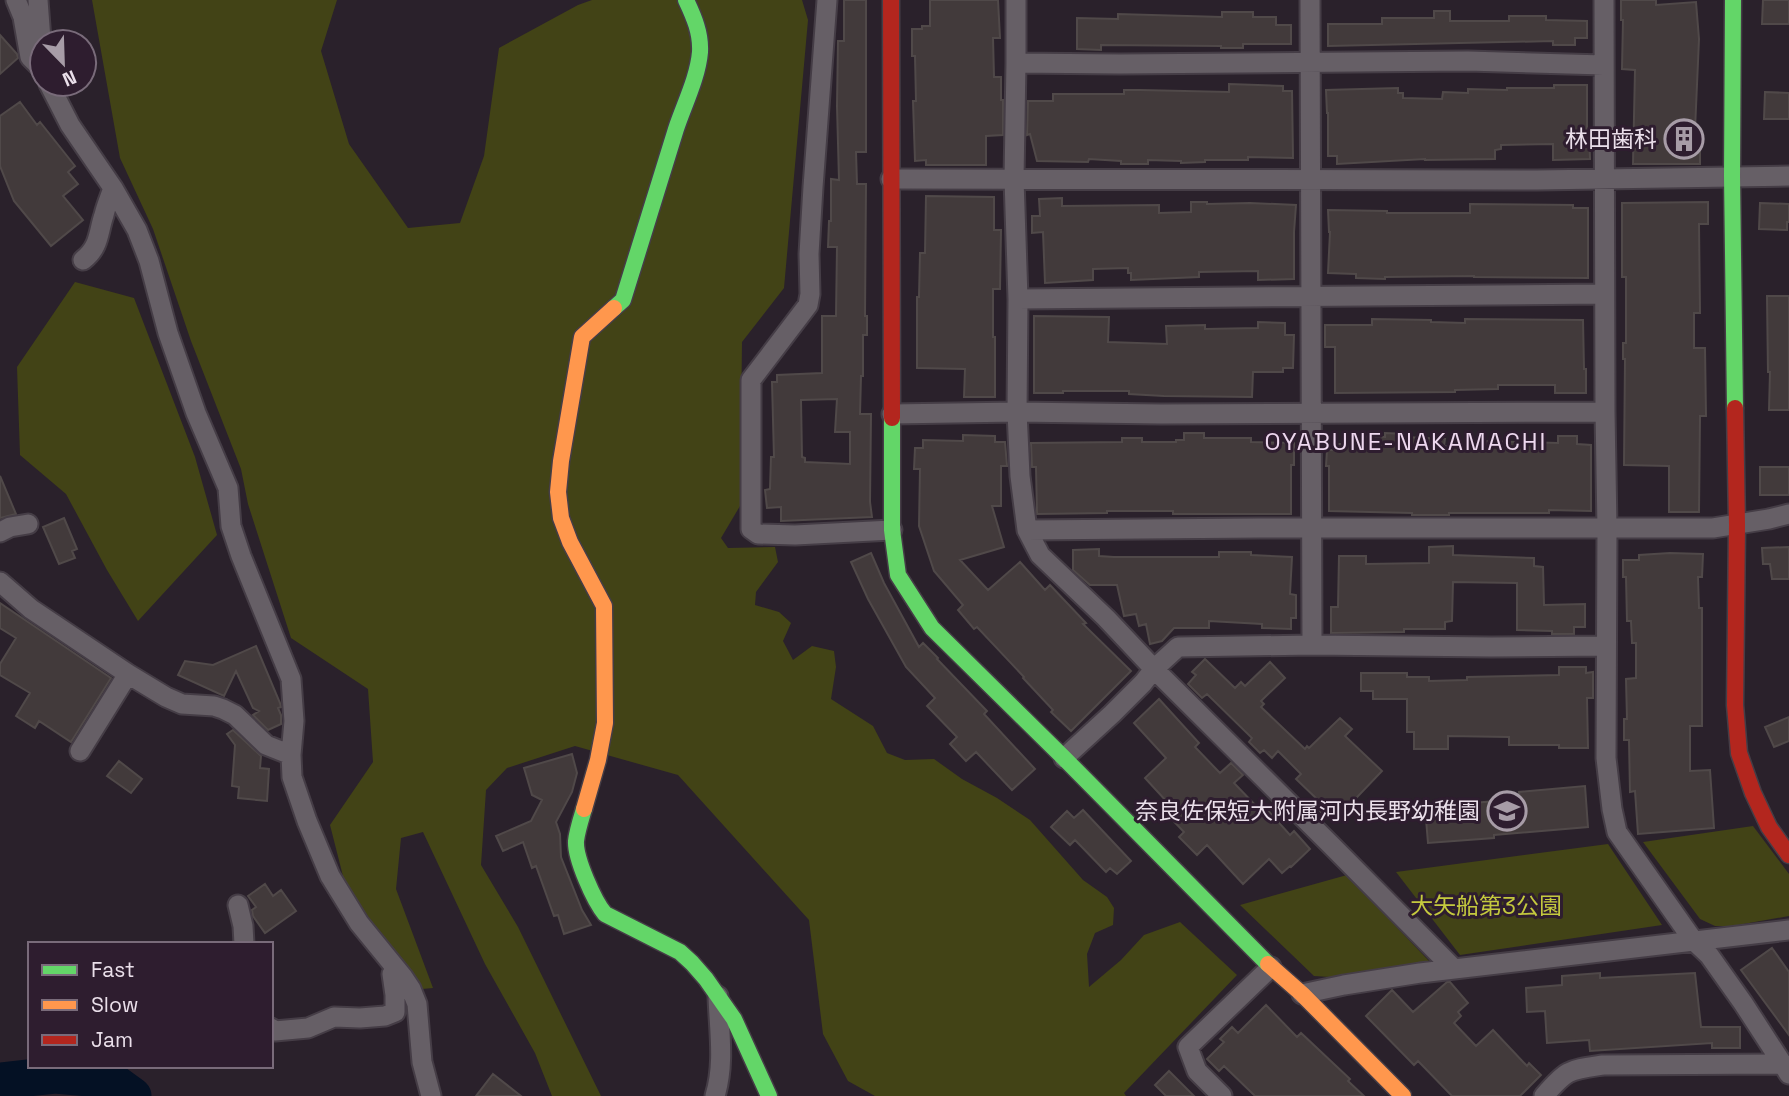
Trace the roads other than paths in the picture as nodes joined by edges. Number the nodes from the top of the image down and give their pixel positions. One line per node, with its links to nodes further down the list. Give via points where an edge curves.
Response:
1 (16, 0): 11 (street)
2 (38, 0): 10 (street)
3 (686, 0): 56 (street, via 699,32 700,53 623,300 582,337 558,492 570,542 604,606 605,723 576,851 605,914 680,952)
4 (827, 0): 36 (street, via 810,294 808,305 751,380 751,529 758,534 795,535)
5 (891, 0): 19 (street)
6 (1016, 0): 13 (street)
7 (1310, 0): 12 (street)
8 (1604, 0): 14 (street)
9 (1733, 0): 16 (street)
10 (40, 28)
11 (28, 46)
12 (1311, 62): 13 (street); 14 (street); 21 (street)
13 (1017, 63): 20 (street)
14 (1604, 65): 18 (street)
15 (56, 98): 22 (street)
16 (1732, 176): 17 (street); 18 (street); 33 (street)
17 (1789, 176)
18 (1605, 178): 21 (street); 24 (street)
19 (891, 179): 20 (street); 30 (street)
20 (1014, 179): 21 (street); 26 (street)
21 (1311, 181): 25 (street)
22 (113, 188): 23 (street, via 99,238); 45 (street, via 149,261 176,356 228,488 231,526 241,556 290,679 294,721)
23 (83, 260)
24 (1604, 294): 25 (street); 29 (street)
25 (1311, 296): 26 (street); 28 (street)
26 (1018, 299): 27 (street)
27 (1017, 412): 28 (street); 30 (street); 37 (street)
28 (1311, 412): 29 (street); 35 (street)
29 (1605, 412): 34 (street)
30 (892, 414): 36 (street)
31 (1789, 513): 33 (street)
32 (28, 524): 38 (street)
33 (1737, 525): 34 (street); 47 (street, via 1738,753 1769,827)
34 (1607, 528): 35 (street); 41 (street)
35 (1312, 529): 37 (street); 40 (street)
36 (892, 530): 46 (street, via 898,575 932,628)
37 (1027, 530): 42 (street, via 1040,555)
38 (0, 532)
39 (0, 582): 43 (street, via 31,609)
40 (1312, 645): 41 (street); 42 (street, via 1178,647)
41 (1606, 646): 50 (street, via 1606,758 1617,832)
42 (1154, 668): 46 (street); 54 (street)
43 (128, 674): 44 (street); 45 (street, via 166,698 214,706 235,715 266,745)
44 (80, 751)
45 (290, 755): 53 (street, via 292,777 330,876 359,923)
46 (1064, 758): 52 (street)
47 (1789, 855)
48 (238, 905): 51 (street)
49 (1789, 930): 50 (street)
50 (1693, 940): 54 (street); 58 (street, via 1709,955)
51 (244, 942)
52 (1271, 967): 55 (street); 62 (street, via 1188,1047 1197,1071)
53 (396, 969): 57 (street, via 395,1012 334,1017 308,1028); 59 (street, via 417,1004)
54 (1454, 969): 55 (street)
55 (1302, 994): 63 (street)
56 (718, 995): 60 (street, via 721,1051); 61 (street)
57 (273, 1030)
58 (1786, 1069): 64 (street, via 1603,1065 1574,1069)
59 (430, 1096)
60 (715, 1096)
61 (769, 1096)
62 (1222, 1096)
63 (1403, 1096)
64 (1544, 1096)

